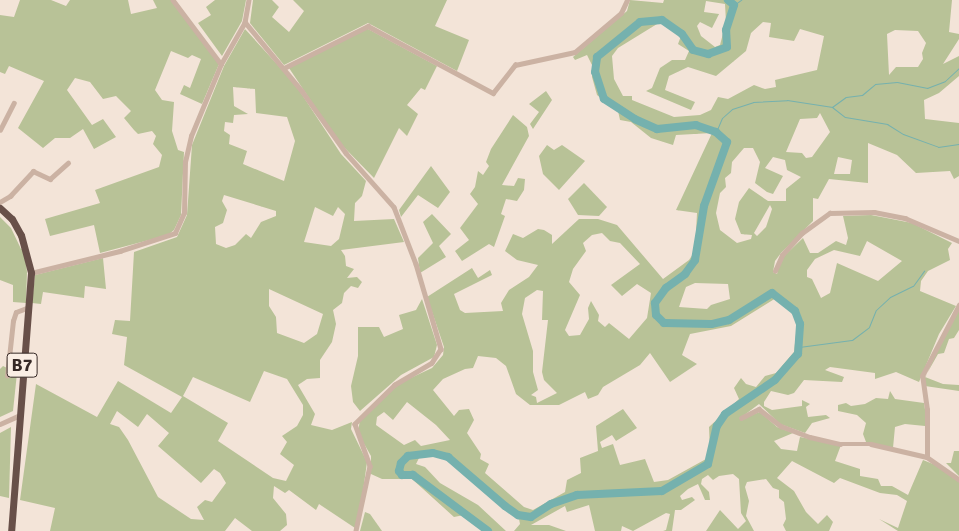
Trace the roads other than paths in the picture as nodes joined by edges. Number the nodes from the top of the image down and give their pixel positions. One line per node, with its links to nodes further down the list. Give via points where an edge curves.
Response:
1 (174, 0): 5 (street)
2 (249, 0): 4 (street)
3 (627, 0): 6 (street, via 621,13 575,52 515,65 493,93 370,26)
4 (245, 22): 5 (street); 6 (street)
5 (221, 64): 14 (street, via 188,148 184,213 175,233)
6 (284, 68): 24 (street, via 338,143 394,207 416,264 441,349 432,363 402,380 355,424 370,466)
7 (14, 103): 8 (street)
8 (0, 130)
9 (68, 163): 10 (street, via 50,178 33,171)
10 (0, 202)
11 (0, 208): 14 (highway, B7, via 21,236)
12 (959, 241): 13 (street, via 906,218 868,212 830,214 802,233 782,255)
13 (775, 271)
14 (31, 274): 16 (highway, B7)
15 (959, 305): 21 (street, via 922,376 927,410)
16 (27, 308): 17 (street, via 16,312 13,321); 18 (highway, B7)
17 (7, 376)
18 (18, 416): 20 (street); 23 (highway, B7)
19 (741, 418): 21 (street, via 759,409 781,426 810,437 840,444 871,444)
20 (0, 424)
21 (927, 457): 22 (street)
22 (959, 479)
23 (11, 531)
24 (356, 531)

